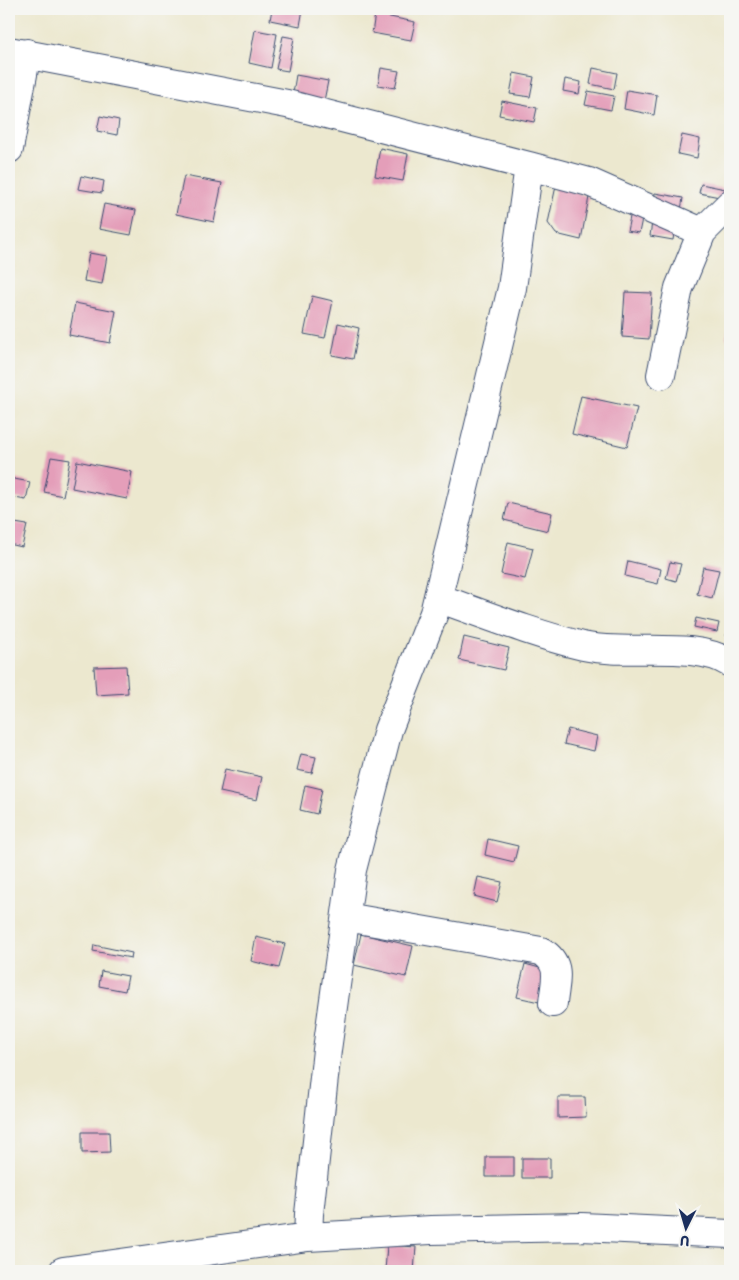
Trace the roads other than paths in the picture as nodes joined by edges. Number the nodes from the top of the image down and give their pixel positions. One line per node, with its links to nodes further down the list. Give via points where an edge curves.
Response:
1 (18, 52): 2 (street); 3 (street, via 287,104)
2 (9, 149)
3 (529, 166): 5 (street, via 589,182); 7 (street, via 512,288)
4 (730, 204): 5 (street)
5 (702, 232): 6 (street, via 679,288)
6 (661, 375)
7 (438, 598): 8 (street, via 517,627 584,646 612,650 688,651 720,656); 9 (street, via 388,730 352,870)
8 (730, 663)
9 (346, 917): 10 (street, via 541,951 552,958 556,967); 12 (street, via 327,1050)
10 (553, 1003)
11 (730, 1234): 12 (street, via 582,1227 431,1230)
12 (308, 1237): 13 (street)
13 (63, 1271)

